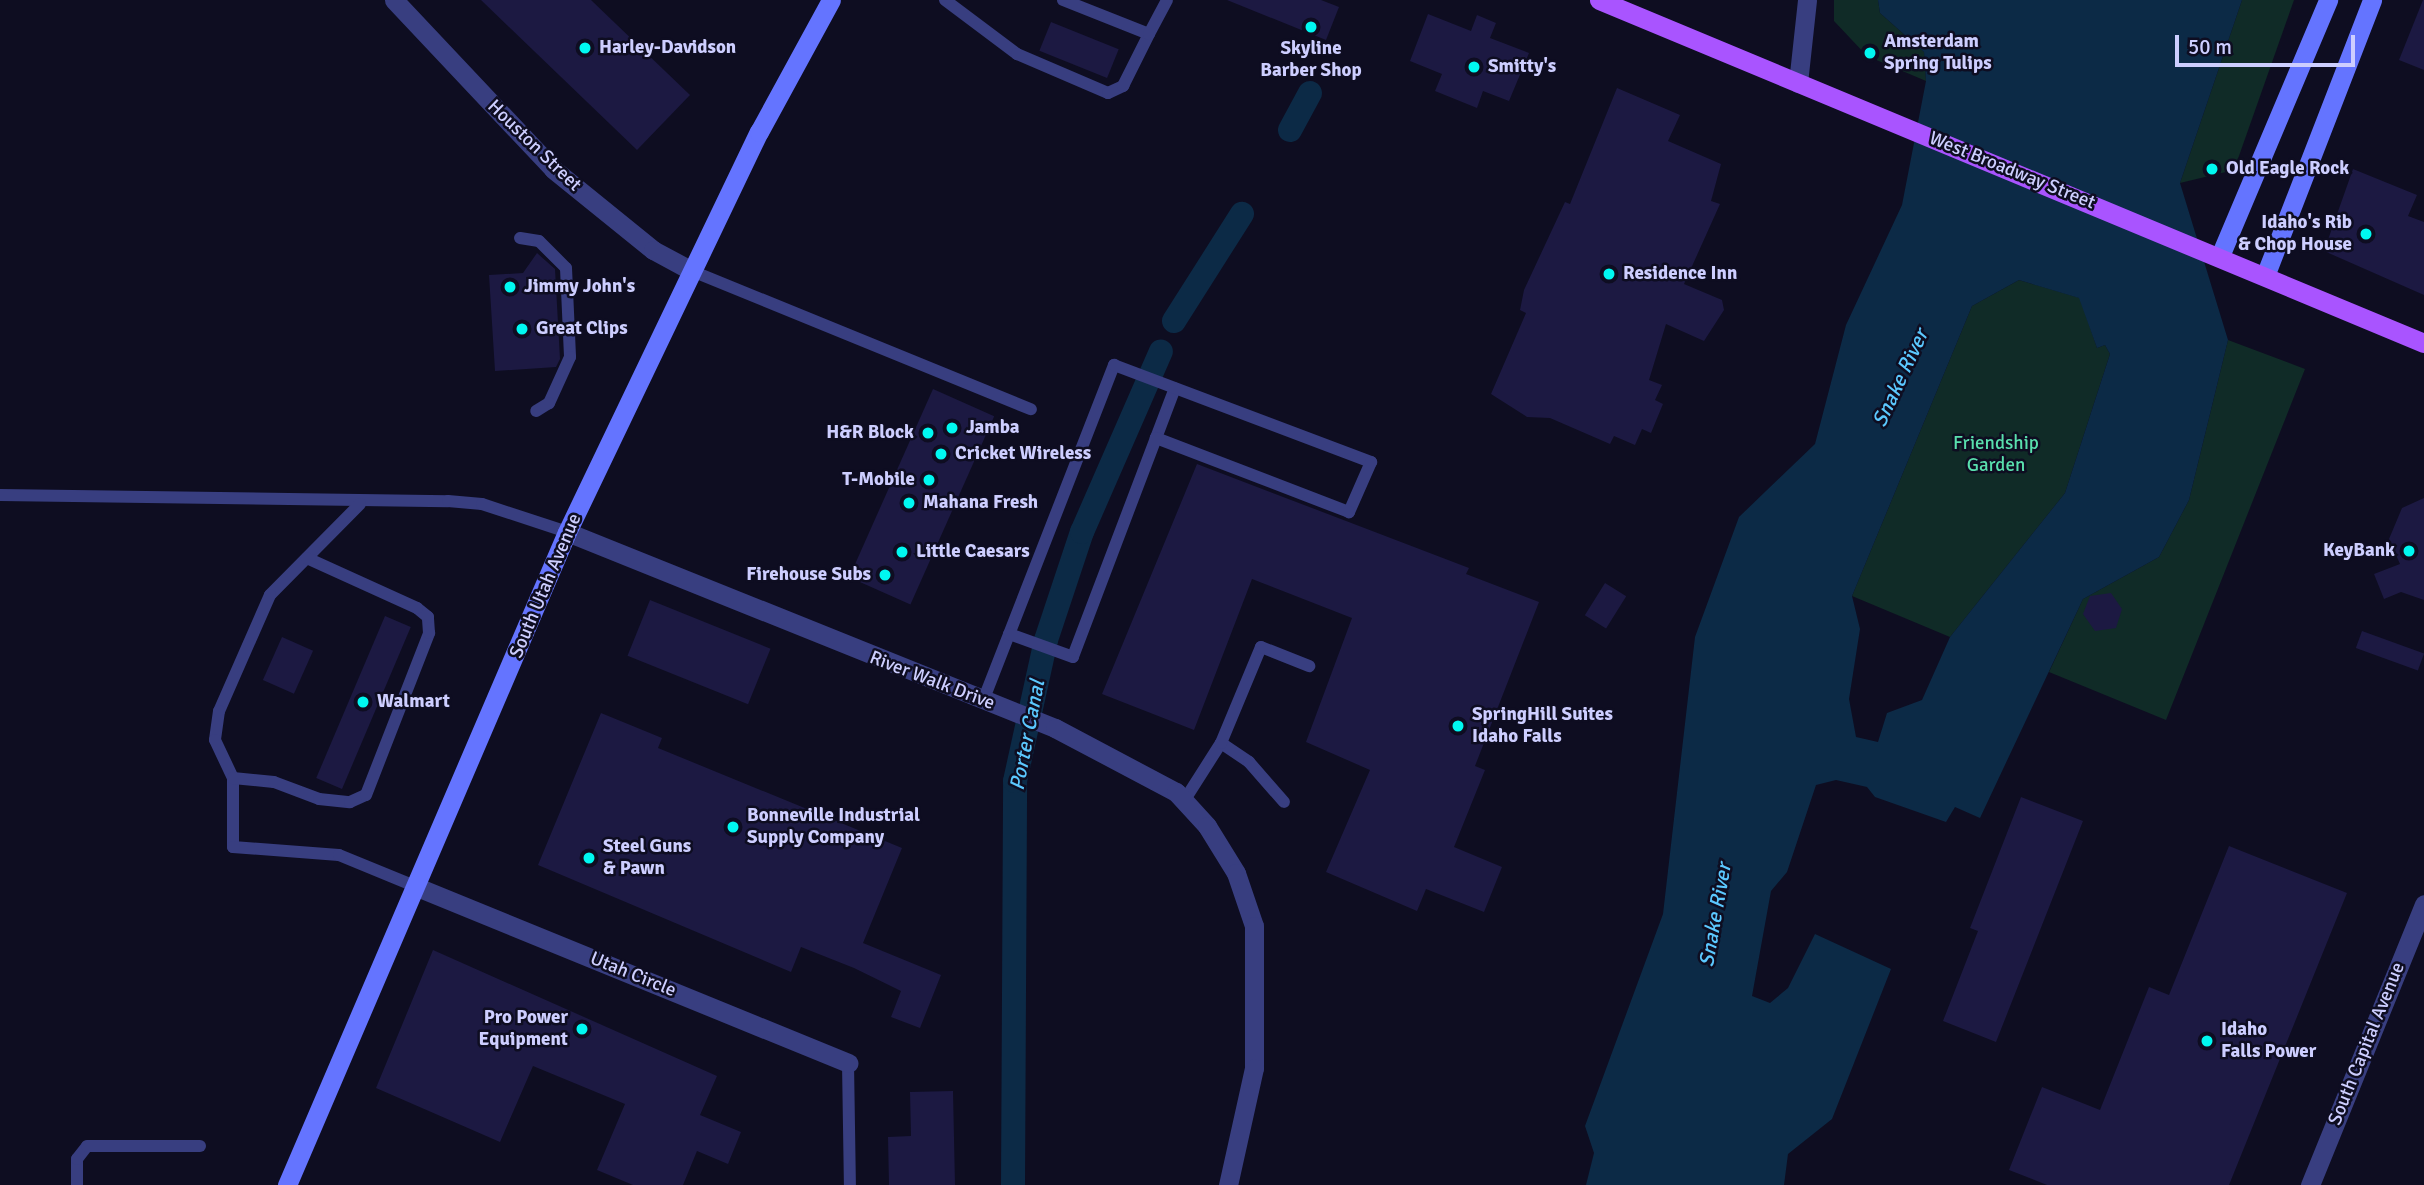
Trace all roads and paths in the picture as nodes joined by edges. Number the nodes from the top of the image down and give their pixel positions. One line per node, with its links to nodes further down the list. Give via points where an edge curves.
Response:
1 (394, 0): 14 (street, Houston Street, via 554,169 653,250)
2 (831, 0): 14 (main road, South Utah Avenue)
3 (945, 0): 10 (lane, via 1017,54 1108,93 1123,86)
4 (1063, 0): 10 (lane)
5 (1167, 0): 10 (lane)
6 (1599, 0): 11 (main road, West Broadway Street)
7 (1807, 0): 11 (street)
8 (2328, 0): 13 (main road)
9 (2372, 0): 15 (main road)
10 (1149, 34)
11 (1798, 83): 13 (main road, West Broadway Street)
12 (520, 238): 19 (lane, via 538,241 566,268 570,357 549,403)
13 (2220, 256): 15 (main road, West Broadway Street)
14 (692, 271): 18 (lane); 23 (main road, South Utah Avenue)
15 (2265, 276): 16 (main road, West Broadway Street)
16 (2424, 343)
17 (1175, 388): 20 (lane); 20 (lane, via 1371,462 1349,512); 25 (lane, via 1114,365)
18 (1031, 409)
19 (536, 411)
20 (1156, 438): 25 (lane, via 1073,657)
21 (0, 495): 22 (lane)
22 (360, 504): 23 (lane, via 482,504); 24 (lane)
23 (568, 532): 27 (street, River Walk Drive); 32 (main road, South Utah Avenue)
24 (307, 558): 29 (lane, via 271,594 219,711 215,740); 29 (lane, via 417,608 428,617 429,633 366,795 350,803 319,799 274,782)
25 (1009, 634): 27 (lane)
26 (1309, 666): 28 (lane, via 1261,647)
27 (991, 704): 30 (street, River Walk Drive, via 1117,756)
28 (1221, 743): 30 (lane); 31 (lane, via 1249,762)
29 (233, 778): 32 (lane, via 233,847 339,855)
30 (1184, 801): 39 (street, River Walk Drive, via 1236,873 1254,926 1254,1068)
31 (1284, 802)
32 (417, 887): 34 (street, Utah Circle); 37 (main road, South Utah Avenue)
33 (2424, 904): 40 (street, South Capital Avenue)
34 (848, 1063): 38 (lane)
35 (200, 1146): 36 (lane, via 87,1146 77,1159)
36 (77, 1185)
37 (287, 1185)
38 (850, 1185)
39 (1228, 1185)
40 (2310, 1185)

